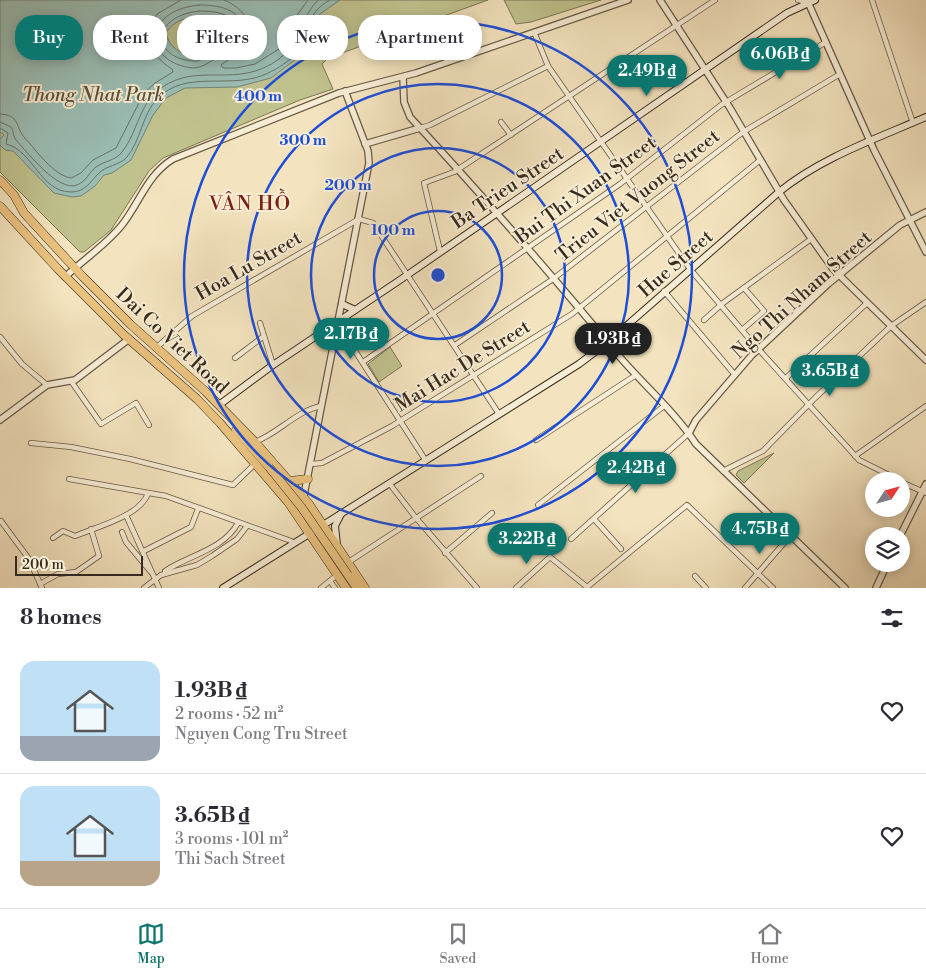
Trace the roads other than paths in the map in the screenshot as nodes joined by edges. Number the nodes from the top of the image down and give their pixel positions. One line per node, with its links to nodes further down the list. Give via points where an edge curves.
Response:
1 (628, 0): 8 (street)
2 (660, 0): 7 (street)
3 (716, 0): 7 (street)
4 (798, 0): 6 (street)
5 (872, 0): 19 (street)
6 (810, 1): 9 (street); 11 (main road, Ba Trieu Street)
7 (676, 25): 11 (street); 15 (street)
8 (534, 32): 10 (street); 13 (street)
9 (826, 42): 12 (street); 16 (street, Bui Thi Xuan Street)
10 (548, 66): 15 (street); 20 (street)
11 (705, 70): 16 (street); 23 (main road, Ba Trieu Street)
12 (840, 74): 21 (street, Trieu Viet Vuong Street); 24 (street)
13 (403, 77): 14 (street); 20 (street, via 406,108)
14 (345, 91): 25 (street); 46 (street, via 164,164 151,178 121,226)
15 (570, 97): 22 (street); 23 (street)
16 (726, 103): 21 (street); 28 (street, Bui Thi Xuan Street)
17 (926, 117): 19 (main road, Hue Street)
18 (501, 122): 22 (street)
19 (913, 123): 24 (main road, Hue Street)
20 (420, 128): 25 (street); 27 (street)
21 (743, 132): 26 (street); 34 (street, Trieu Viet Vuong Street)
22 (511, 135): 27 (street)
23 (601, 141): 28 (street); 38 (main road, Ba Trieu Street)
24 (870, 142): 31 (main road, Hue Street, via 816,166); 40 (street)
25 (365, 144): 39 (street, via 369,164)
26 (759, 161): 31 (street); 41 (street, Mai Hac De Street)
27 (458, 170): 38 (street); 44 (street, via 423,185)
28 (628, 178): 34 (street); 43 (street, Bui Thi Xuan Street)
29 (0, 180): 36 (main road, Dai Co Viet Road)
30 (0, 187): 36 (main road)
31 (780, 192): 42 (street); 47 (main road, Hue Street)
32 (0, 200): 37 (main road)
33 (0, 206): 37 (main road, Dai Co Viet Road)
34 (647, 207): 41 (street); 51 (street, Trieu Viet Vuong Street)
35 (926, 212): 40 (street, Ngo Thi Nham Street)
36 (24, 213): 46 (main road, Dai Co Viet Road)
37 (7, 214): 50 (main road, Dai Co Viet Road)
38 (496, 214): 43 (street); 44 (main road, Ba Trieu Street)
39 (359, 218): 48 (street, via 372,223); 55 (street); 71 (street, Hoa Lu Street, via 192,316)
40 (909, 219): 45 (street); 49 (street, Ngo Thi Nham Street)
41 (667, 236): 47 (street); 58 (street, Mai Hac De Street)
42 (812, 239): 49 (street); 52 (street)
43 (528, 250): 51 (street); 60 (street, Bui Thi Xuan Street)
44 (440, 251): 48 (main road, Ba Trieu Street)
45 (926, 252)
46 (75, 268): 50 (street); 71 (main road, Dai Co Viet Road, via 130,324)
47 (690, 269): 53 (main road, Hue Street); 57 (street)
48 (408, 275): 59 (main road, Ba Trieu Street); 60 (street)
49 (839, 275): 56 (street); 72 (street, Ngo Thi Nham Street)
50 (65, 276): 68 (main road, Dai Co Viet Road)
51 (553, 279): 58 (street); 70 (street, Trieu Viet Vuong Street)
52 (744, 288): 57 (street); 65 (street, via 764,311)
53 (664, 291): 69 (main road, Hue Street); 79 (street)
54 (926, 302): 64 (street)
55 (342, 304): 59 (main road); 63 (street)
56 (867, 304): 64 (street); 81 (street)
57 (720, 305): 61 (street); 65 (street)
58 (580, 308): 69 (street); 80 (street, Mai Hac De Street)
59 (355, 310): 63 (main road, Ba Trieu Street)
60 (434, 314): 70 (street); 75 (street, Bui Thi Xuan Street)
61 (704, 320)
62 (260, 323): 66 (street)
63 (337, 323): 75 (street); 76 (main road, Ba Trieu Street); 87 (street)
64 (891, 326): 74 (street); 86 (street)
65 (742, 330): 72 (street)
66 (264, 336): 73 (street); 76 (street)
67 (0, 337): 84 (street, via 22,364)
68 (129, 339): 82 (street); 83 (main road, Dai Co Viet Road)
69 (608, 342): 78 (street); 90 (main road, Hue Street)
70 (455, 346): 80 (street)
71 (158, 347): 77 (main road, Dai Co Viet Road)
72 (758, 349): 79 (street, Ngo Thi Nham Street); 81 (street)
73 (235, 358)
74 (926, 360)
75 (364, 362): 92 (street)
76 (273, 365): 85 (main road, Ba Trieu Street)
77 (184, 372): 83 (main road); 85 (main road, Dai Co Viet Road)
78 (636, 375): 88 (street); 96 (street)
79 (735, 375): 95 (street, Ngo Thi Nham Street, via 692,426)
80 (474, 376): 90 (street); 92 (street, Mai Hac De Street)
81 (786, 378): 86 (street)
82 (71, 381): 84 (street); 94 (street, via 101,424 136,403)
83 (176, 381): 93 (main road, Dai Co Viet Road)
84 (47, 385): 91 (street)
85 (217, 403): 98 (main road, Dai Co Viet Road)
86 (809, 405): 99 (street); 103 (street, via 764,451)
87 (321, 406): 98 (street, via 308,409); 102 (street)
88 (664, 406): 95 (street); 116 (street)
89 (926, 406): 99 (street)
90 (499, 414): 100 (main road, Hue Street)
91 (0, 420)
92 (400, 421): 100 (street); 102 (street, Mai Hac De Street, via 322,463)
93 (220, 424): 98 (main road); 101 (main road, Dai Co Viet Road)
94 (149, 425)
95 (689, 434): 103 (street); 123 (street)
96 (536, 440)
97 (31, 442): 101 (street, via 130,459 232,485)
98 (255, 446): 108 (main road, Dai Co Viet Road); 157 (main road, bridge)
99 (855, 456): 104 (street)
100 (426, 461): 109 (main road, Hue Street)
101 (256, 463): 112 (main road, Dai Co Viet Road)
102 (311, 464): 106 (street)
103 (723, 471): 132 (street)
104 (884, 472)
105 (481, 476): 122 (street)
106 (308, 478): 108 (main road); 115 (street)
107 (69, 479): 113 (street)
108 (289, 480): 112 (main road, via 289,489); 115 (main road, Dai Co Viet Road)
109 (389, 483): 118 (main road, Hue Street); 122 (street)
110 (926, 484): 114 (street)
111 (910, 485): 114 (street)
112 (280, 491): 119 (main road, Dai Co Viet Road)
113 (148, 492): 117 (street); 121 (street, via 144,501)
114 (924, 492): 128 (street)
115 (304, 498): 119 (street); 126 (main road, Dai Co Viet Road)
116 (538, 505)
117 (198, 509): 125 (street); 138 (street, via 191,527)
118 (342, 512): 126 (main road, Hue Street); 136 (main road, via 335,526)
119 (296, 513): 131 (main road, Dai Co Viet Road)
120 (492, 513): 139 (street)
121 (126, 515): 129 (street); 138 (street)
122 (416, 518): 139 (street); 140 (street)
123 (594, 519): 134 (street); 137 (street)
124 (1, 521): 149 (street, via 29,559)
125 (238, 523): 127 (street); 142 (street, via 221,542)
126 (323, 525): 131 (main road, Hue Street); 136 (main road, Dai Co Viet Road)
127 (247, 526): 135 (street); 147 (street, via 238,539 212,556)
128 (905, 527)
129 (91, 529): 133 (street, via 75,536 63,531); 149 (street, via 99,556 76,572 58,574)
130 (122, 532): 147 (street, via 126,542)
131 (310, 534): 135 (main road, Hue Street); 141 (main road, Dai Co Viet Road)
132 (791, 535): 144 (street); 164 (street)
133 (53, 538)
134 (571, 539)
135 (294, 544): 153 (main road, Hue Street)
136 (337, 549): 140 (main road, Dai Co Viet Road)
137 (621, 549)
138 (144, 551): 147 (street)
139 (445, 553): 159 (street)
140 (348, 563): 141 (main road, via 336,555); 158 (main road, Dai Co Viet Road)
141 (331, 566): 145 (main road, Dai Co Viet Road)
142 (165, 571)
143 (883, 572): 165 (street)
144 (757, 573): 150 (street, via 687,505); 162 (street); 163 (street)
145 (337, 575): 148 (street); 156 (main road, Dai Co Viet Road)
146 (695, 576): 161 (street)
147 (156, 579): 151 (street); 152 (street)
148 (330, 581): 154 (street); 155 (street)
149 (41, 586)
150 (586, 587): 160 (street, via 550,557)
151 (144, 588)
152 (159, 588)
153 (223, 588)
154 (321, 588)
155 (334, 588)
156 (346, 588)
157 (357, 588)
158 (365, 588)
159 (477, 588)
160 (516, 588)
161 (706, 588)
162 (745, 588)
163 (773, 588)
164 (845, 588)
165 (876, 588)

